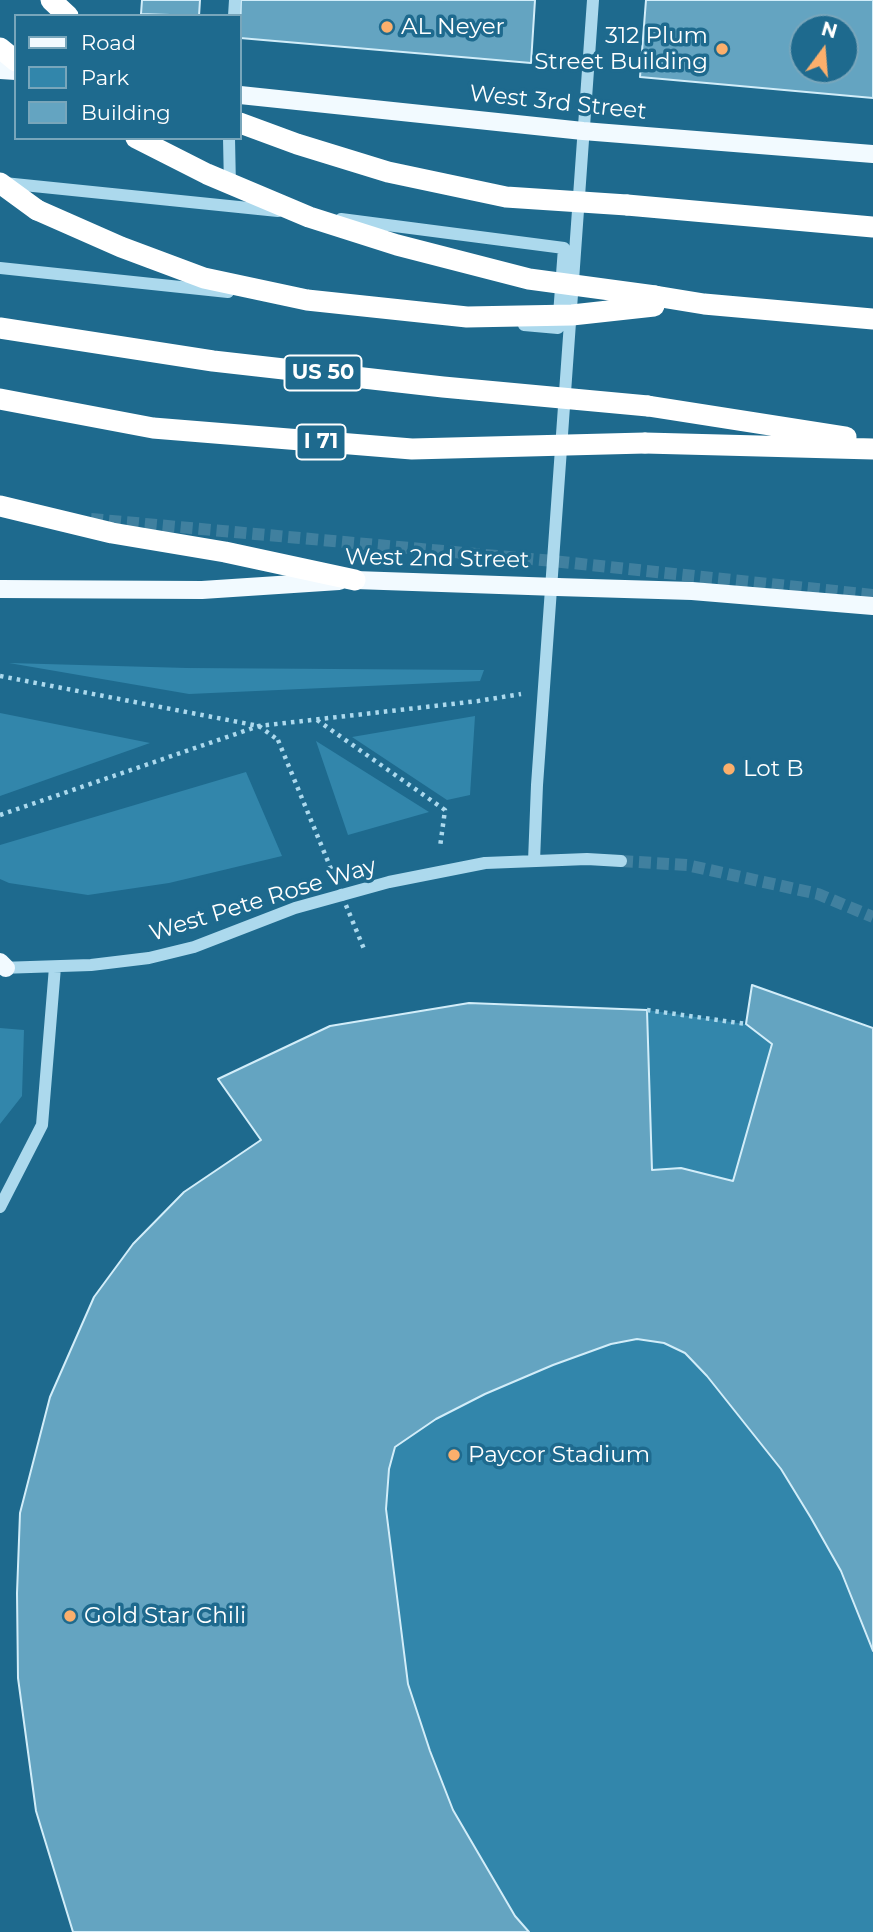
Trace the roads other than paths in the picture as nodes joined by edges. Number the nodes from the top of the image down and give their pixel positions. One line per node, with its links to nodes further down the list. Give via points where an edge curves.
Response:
1 (51, 0): 3 (highway)
2 (593, 0): 8 (street)
3 (66, 14)
4 (0, 48): 5 (highway)
5 (14, 59)
6 (242, 95): 8 (main road, West 3rd Street)
7 (242, 123): 14 (highway, bridge, via 388,172 506,197)
8 (583, 131): 11 (main road, West 3rd Street); 26 (street)
9 (140, 140): 16 (highway, bridge, via 206,174 309,217 397,245 529,279)
10 (229, 140): 13 (street)
11 (873, 154)
12 (0, 183): 13 (street); 16 (highway, bridge, via 37,210 121,247 204,278 307,300 467,317 572,315)
13 (230, 205): 15 (street, via 564,248 558,328)
14 (873, 227)
15 (0, 268)
16 (655, 301): 17 (highway)
17 (873, 319)
18 (0, 328): 20 (highway, US 50, bridge, via 213,361 648,406)
19 (0, 399): 21 (highway, I 71, bridge, via 153,428 412,449 645,443)
20 (873, 441)
21 (873, 449)
22 (0, 506): 23 (highway, bridge, via 112,533)
23 (355, 580): 24 (main road, West 2nd Street, bridge, via 202,590); 25 (main road, West 2nd Street, bridge, via 692,591)
24 (0, 589)
25 (873, 606)
26 (534, 861): 27 (street, West Pete Rose Way); 29 (street, West Pete Rose Way, via 485,863 389,882 295,908 194,947 149,958)
27 (621, 861)
28 (2, 966): 29 (street, West Pete Rose Way)
29 (55, 967): 30 (street, via 42,1125)
30 (0, 1207)

